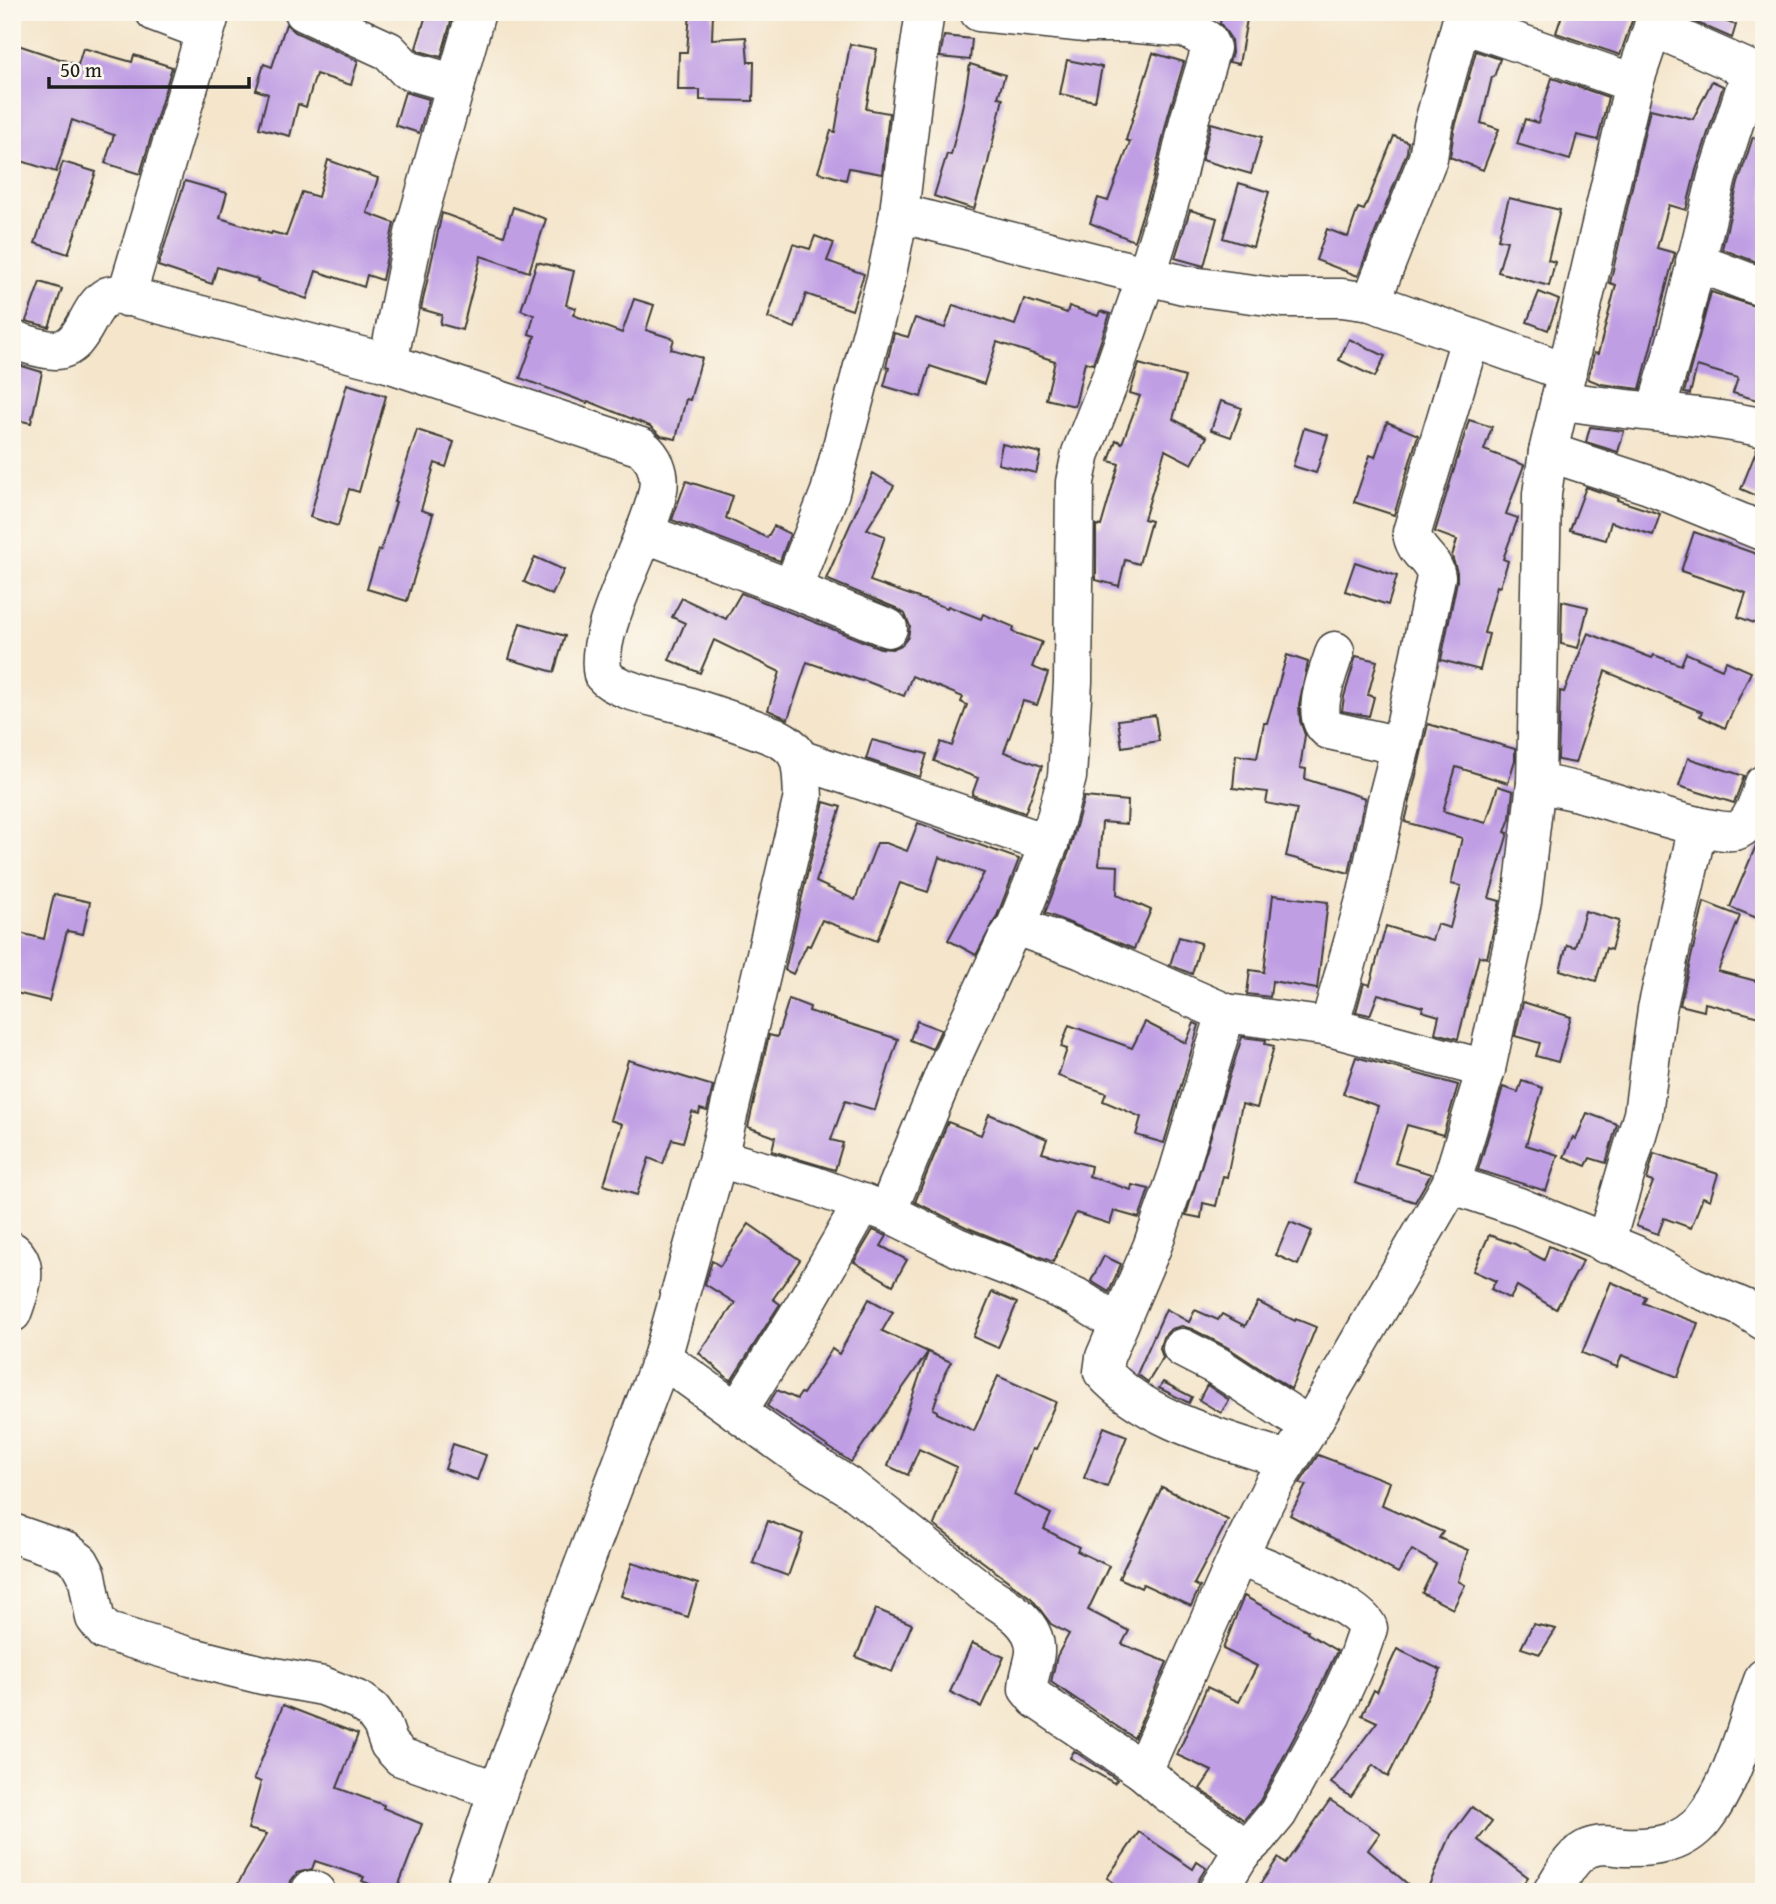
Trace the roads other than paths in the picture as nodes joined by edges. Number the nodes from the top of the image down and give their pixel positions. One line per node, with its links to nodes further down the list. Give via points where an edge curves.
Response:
1 (155, 12): 9 (street)
2 (304, 12): 12 (street, via 389,51 407,70)
3 (476, 12): 12 (street)
4 (925, 12): 13 (street)
5 (979, 12): 6 (street, via 1085,23)
6 (1127, 18): 15 (street, via 1186,28 1207,40 1211,48)
7 (1463, 18): 11 (street); 18 (street, via 1428,158)
8 (1656, 20): 10 (street); 11 (street)
9 (208, 22): 17 (street)
10 (1757, 73): 14 (street, via 1717,177)
11 (1634, 83): 22 (street)
12 (456, 84): 21 (street, via 415,229)
13 (899, 213): 15 (street); 28 (street, via 830,492)
14 (1695, 262): 16 (street); 23 (street)
15 (1147, 274): 18 (street, via 1247,295); 36 (street, via 1081,453 1075,482 1067,777)
16 (1764, 288)
17 (126, 297): 20 (street, via 107,297 82,333 56,350); 21 (street)
18 (1371, 302): 19 (street)
19 (1470, 339): 22 (street); 31 (street, via 1412,532 1415,546 1436,570 1436,578)
20 (12, 340)
21 (388, 363): 27 (street, via 641,447 653,458 658,481)
22 (1564, 386): 23 (street, via 1605,408); 25 (street)
23 (1656, 411): 24 (street)
24 (1764, 428)
25 (1548, 452): 26 (street, via 1649,485); 33 (street, via 1542,494)
26 (1764, 532)
27 (644, 533): 28 (street); 32 (street, via 612,615 603,651 603,675 628,688 776,737 789,743)
28 (792, 589): 29 (street)
29 (888, 628)
30 (1335, 651): 31 (street, via 1321,698 1322,725)
31 (1401, 746): 39 (street, via 1367,893)
32 (800, 759): 36 (street); 41 (street, via 803,797)
33 (1536, 783): 35 (street); 40 (street, via 1522,901)
34 (1764, 784): 35 (street, via 1740,830 1729,833)
35 (1698, 826): 44 (street, via 1657,1009 1643,1114)
36 (1049, 845): 37 (street)
37 (1016, 926): 38 (street); 43 (street)
38 (1226, 1013): 39 (street); 48 (street, via 1178,1173)
39 (1329, 1027): 40 (street)
40 (1486, 1069): 42 (street)
41 (718, 1158): 43 (street); 50 (street)
42 (1451, 1184): 44 (street); 52 (street)
43 (875, 1207): 48 (street, via 1076,1297); 51 (street, via 804,1306)
44 (1605, 1244): 47 (street, via 1634,1254)
45 (12, 1251): 46 (street, via 23,1266)
46 (12, 1312)
47 (1764, 1321)
48 (1119, 1324): 53 (street, via 1102,1365 1111,1380 1140,1403 1194,1428)
49 (1182, 1348): 52 (street)
50 (662, 1358): 51 (street); 59 (street)
51 (737, 1412): 58 (street, via 851,1488 1022,1621 1034,1642 1028,1689 1036,1699)
52 (1310, 1427): 53 (street)
53 (1287, 1460): 55 (street)
54 (12, 1533): 59 (street, via 67,1552 80,1563 87,1575 95,1618 105,1631 191,1657 323,1686 360,1701 372,1710 401,1757)
55 (1238, 1556): 58 (street); 60 (street, via 1310,1587 1363,1618 1368,1628 1331,1716 1278,1813)
56 (1764, 1678): 57 (street)
57 (1754, 1743): 63 (street, via 1702,1821 1686,1834 1663,1846 1589,1848 1573,1858)
58 (1143, 1771): 60 (street, via 1238,1843)
59 (498, 1791): 61 (street)
60 (1241, 1853): 62 (street)
61 (464, 1892)
62 (1217, 1892)
63 (1552, 1892)

